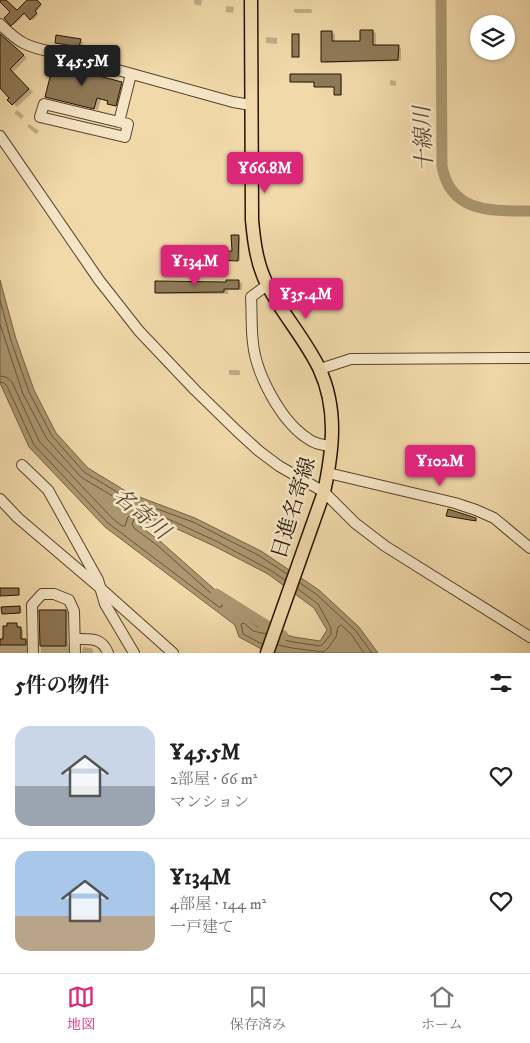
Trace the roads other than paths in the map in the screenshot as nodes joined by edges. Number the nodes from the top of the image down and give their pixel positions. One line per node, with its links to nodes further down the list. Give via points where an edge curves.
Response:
1 (251, 0): 4 (main road, 日進名寄線)
2 (0, 24): 3 (street, via 31,48)
3 (131, 74): 4 (street); 6 (street)
4 (251, 105): 9 (main road, 日進名寄線, via 252,220 259,265)
5 (84, 114): 6 (street); 7 (street); 7 (street, via 44,104 40,117)
6 (120, 122): 7 (street, via 128,124 124,137)
7 (81, 127)
8 (0, 136): 15 (street, via 99,280 139,331 259,451)
9 (267, 285): 11 (main road, 日進名寄線); 12 (street, via 250,297 253,344 266,387 287,418 306,438)
10 (530, 358): 11 (street, via 351,359)
11 (320, 369): 12 (main road, 日進名寄線, via 331,407)
12 (332, 446): 14 (main road, 日進名寄線)
13 (22, 465): 18 (street, via 48,490)
14 (328, 473): 15 (main road, 日進名寄線); 17 (street, via 476,510 494,518)
15 (321, 498): 19 (street, via 385,546); 26 (main road, 日進名寄線)
16 (0, 499): 18 (street)
17 (530, 548)
18 (99, 586): 24 (street, via 105,604); 25 (street)
19 (530, 637)
20 (75, 640): 21 (street, via 74,611 69,600 54,594 42,594 32,604); 22 (street); 23 (street, via 95,639 105,646)
21 (33, 653)
22 (75, 653)
23 (108, 653)
24 (134, 653)
25 (173, 653)
26 (267, 653)

